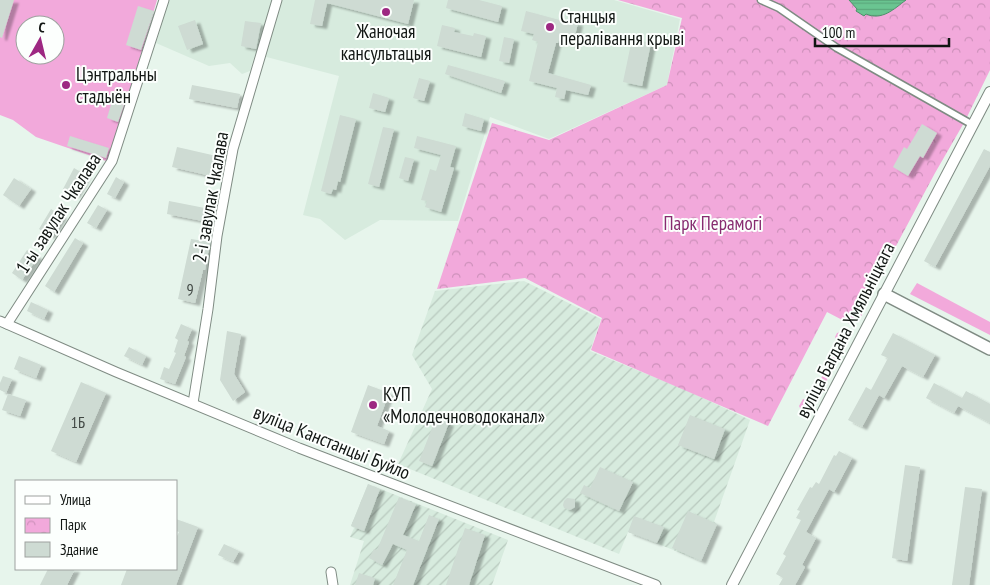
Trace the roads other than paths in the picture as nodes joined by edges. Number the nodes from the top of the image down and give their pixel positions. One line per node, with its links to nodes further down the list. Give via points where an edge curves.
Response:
1 (164, 0): 7 (street, 1-ы завулак Чкалава, via 112,161)
2 (277, 0): 9 (street, 2-і завулак Чкалава, via 233,149)
3 (761, 0): 5 (street, via 779,8 837,48)
4 (990, 92): 5 (street, вуліца Багдана Хмяльніцкага)
5 (973, 125): 6 (street, вуліца Багдана Хмяльніцкага)
6 (884, 294): 8 (main road); 13 (street, вуліца Багдана Хмяльніцкага)
7 (3, 322): 9 (street, вуліца Канстанцыі Буйло)
8 (990, 350)
9 (193, 403): 12 (street, вуліца Канстанцыі Буйло, via 299,448)
10 (331, 572): 11 (street)
11 (333, 585)
12 (656, 585)
13 (732, 585)

